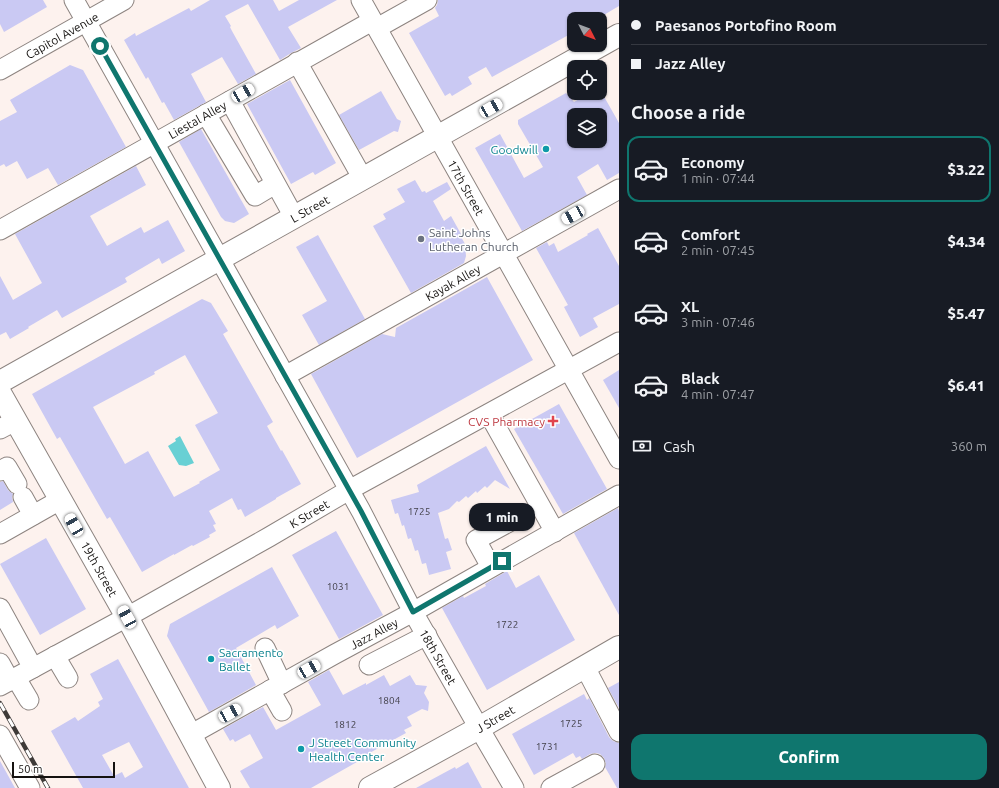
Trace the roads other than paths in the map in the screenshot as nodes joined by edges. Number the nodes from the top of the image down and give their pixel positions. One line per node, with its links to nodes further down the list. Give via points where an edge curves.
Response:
1 (74, 0): 5 (street, 18th Street)
2 (124, 0): 5 (street, Capitol Avenue)
3 (361, 0): 6 (street, 17th Street)
4 (427, 0): 6 (street, Liestal Alley)
5 (86, 22): 9 (street, Capitol Avenue); 13 (street, 18th Street)
6 (375, 25): 8 (street, Liestal Alley); 12 (street, 17th Street)
7 (619, 35): 12 (main road, L Street)
8 (297, 62): 10 (street, Liestal Alley); 14 (street)
9 (0, 70)
10 (230, 101): 11 (street, Liestal Alley); 15 (street)
11 (206, 114): 13 (street, Liestal Alley); 15 (street, via 255,196)
12 (438, 137): 14 (main road, L Street); 19 (street, 17th Street)
13 (154, 143): 18 (street, Liestal Alley); 20 (street, 18th Street)
14 (363, 179): 17 (main road, L Street)
15 (276, 184): 17 (street)
16 (619, 189): 19 (street, Kayak Alley)
17 (294, 217): 20 (main road, L Street)
18 (0, 230)
19 (503, 254): 22 (street, 17th Street); 23 (street, Kayak Alley)
20 (219, 259): 23 (street, 18th Street); 24 (main road, L Street)
21 (619, 342): 22 (street, K Street)
22 (569, 369): 26 (street, K Street); 28 (street, 17th Street)
23 (285, 376): 30 (street, 18th Street)
24 (0, 382)
25 (0, 393): 27 (main road, 19th Street)
26 (489, 414): 30 (street, K Street); 36 (street)
27 (8, 425): 32 (main road, 19th Street)
28 (619, 459)
29 (0, 471): 33 (street, via 7,466)
30 (349, 490): 39 (street, 18th Street); 40 (street, K Street)
31 (619, 494): 36 (street, Jazz Alley)
32 (60, 500): 33 (street); 40 (main road, 19th Street)
33 (33, 515): 35 (street)
34 (522, 515): 37 (street, via 476,540)
35 (1, 532)
36 (555, 532): 37 (street, Jazz Alley)
37 (491, 567): 39 (street, Jazz Alley)
38 (0, 608): 48 (street)
39 (413, 612): 41 (street, 18th Street); 51 (street, Jazz Alley)
40 (127, 617): 44 (street, K Street); 57 (main road, 19th Street)
41 (427, 635): 46 (street); 54 (street, 18th Street)
42 (619, 647): 47 (main road, J Street)
43 (265, 648): 51 (street)
44 (55, 656): 48 (street, K Street); 49 (street)
45 (0, 663): 50 (street)
46 (369, 665)
47 (585, 666): 54 (main road, J Street); 55 (street)
48 (33, 668): 50 (street, K Street)
49 (68, 678)
50 (9, 682): 52 (street)
51 (276, 687): 53 (street); 57 (street, Jazz Alley)
52 (29, 700)
53 (282, 711)
54 (479, 728): 61 (main road, J Street); 62 (street, 18th Street)
55 (619, 732)
56 (0, 735): 59 (street)
57 (190, 735): 60 (main road, 19th Street)
58 (596, 764): 63 (street)
59 (30, 788)
60 (219, 788)
61 (370, 788)
62 (514, 788)
63 (551, 788)

